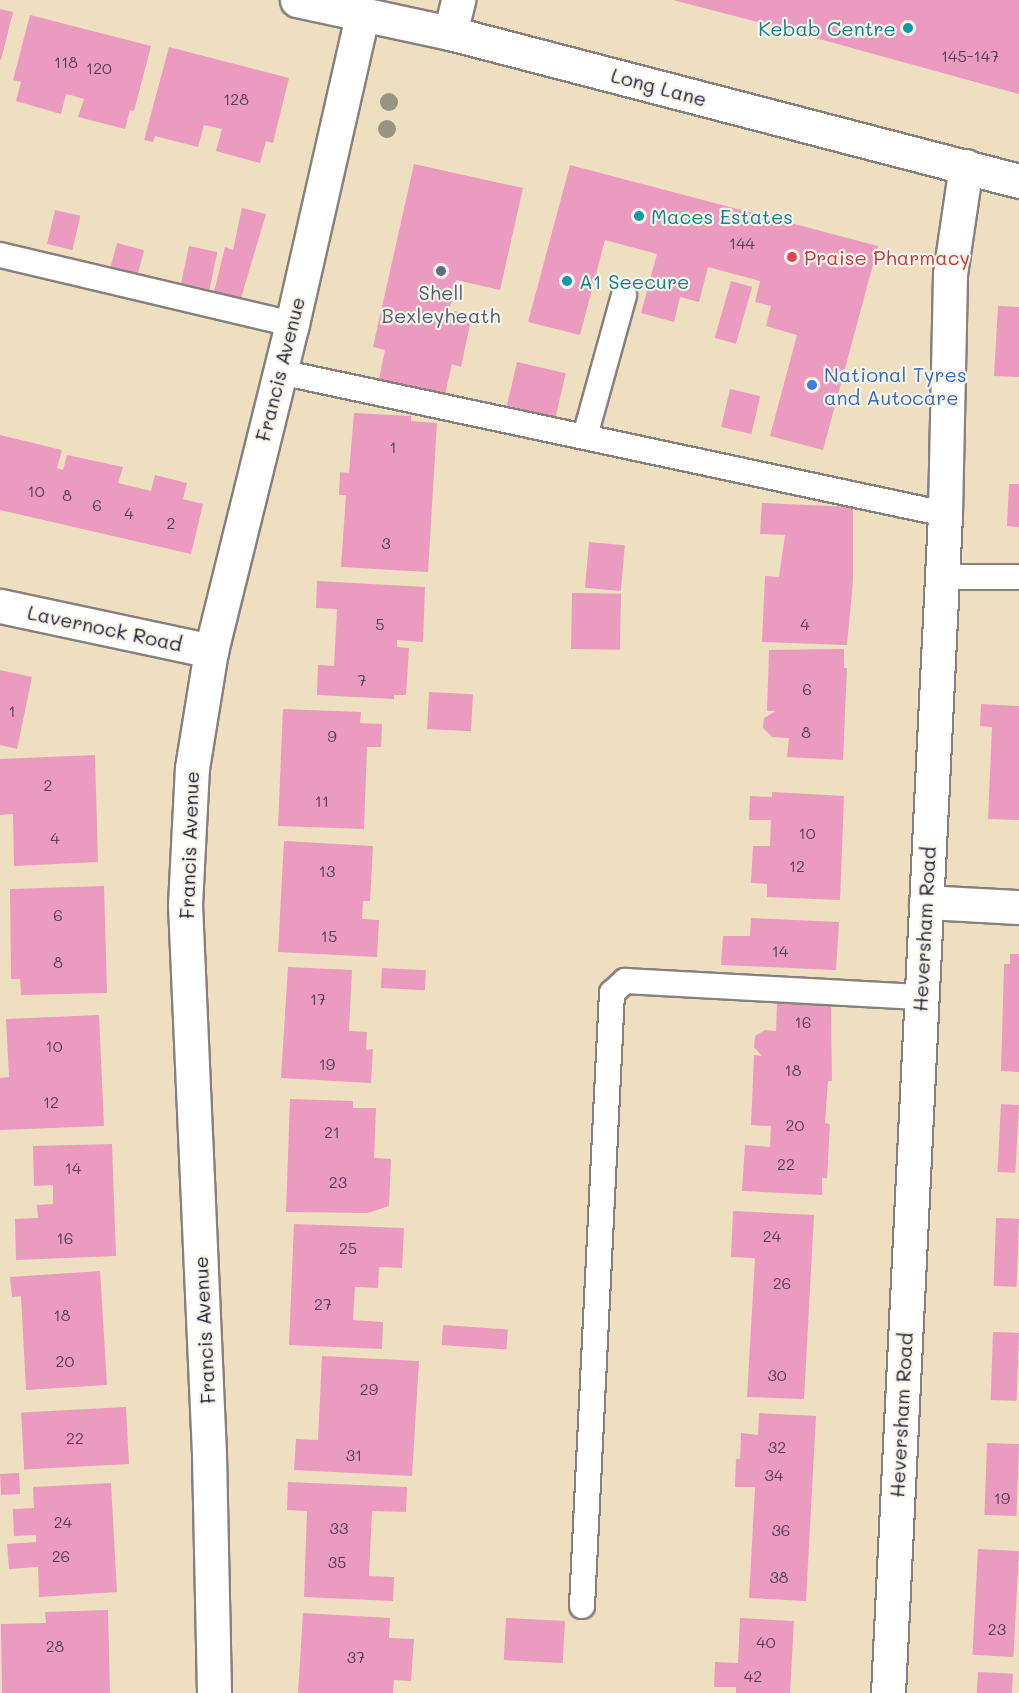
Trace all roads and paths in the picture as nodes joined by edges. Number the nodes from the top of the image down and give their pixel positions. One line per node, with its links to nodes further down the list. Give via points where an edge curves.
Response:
1 (297, 0): 3 (street, Long Lane)
2 (458, 0): 4 (street)
3 (362, 15): 4 (street, Long Lane); 9 (street, Francis Avenue)
4 (450, 33): 5 (street, Long Lane)
5 (966, 166): 6 (street, Long Lane); 12 (street, Heversham Road, via 950,274)
6 (1019, 181)
7 (0, 255): 9 (lane)
8 (624, 295): 11 (lane)
9 (292, 324): 10 (street, Francis Avenue)
10 (280, 372): 11 (lane); 16 (street, Francis Avenue)
11 (585, 436): 12 (lane)
12 (945, 514): 13 (street, Heversham Road)
13 (942, 577): 14 (lane); 17 (street, Heversham Road)
14 (1019, 577)
15 (0, 606): 16 (street, Lavernock Road)
16 (211, 651): 21 (street, Francis Avenue, via 192,768 185,905 209,1454)
17 (926, 902): 18 (street); 19 (street, Heversham Road)
18 (1019, 907)
19 (919, 997): 20 (lane, via 625,981 612,993); 22 (street, Heversham Road)
20 (582, 1606)
21 (214, 1693)
22 (888, 1693)

